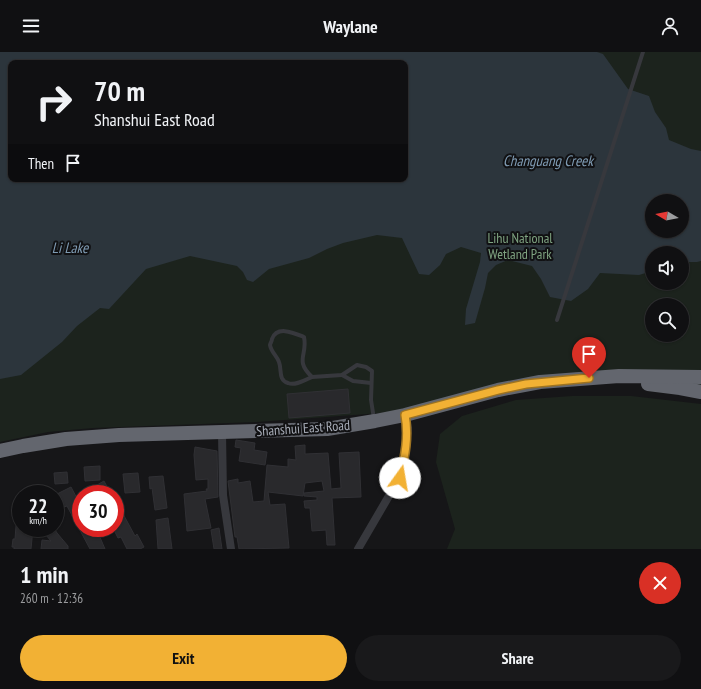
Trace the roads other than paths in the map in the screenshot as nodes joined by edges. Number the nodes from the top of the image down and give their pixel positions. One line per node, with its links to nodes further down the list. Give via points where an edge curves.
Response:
1 (643, 52): 2 (lane)
2 (557, 320)
3 (342, 375): 4 (lane); 7 (lane, via 353,381); 7 (lane, via 357,365 366,367 372,371)
4 (312, 377): 4 (lane, via 305,370 302,359 306,344 304,337 290,331 280,331 273,336 270,345 279,362 280,376 286,383 292,385)
5 (602, 377): 6 (highway, Shanshui East Road); 8 (highway, Shanshui East Road); 9 (highway, Shanshui East Road, via 526,384)
6 (701, 377)
7 (372, 383): 10 (lane, via 371,400)
8 (701, 392)
9 (405, 415): 10 (highway, Shanshui East Road); 14 (street, via 408,428 400,478)
10 (375, 421): 11 (highway, Shanshui East Road, via 327,429)
11 (222, 432): 12 (highway, Shanshui East Road, via 66,439); 13 (street, via 223,495)
12 (0, 451)
13 (231, 549)
14 (358, 549)

